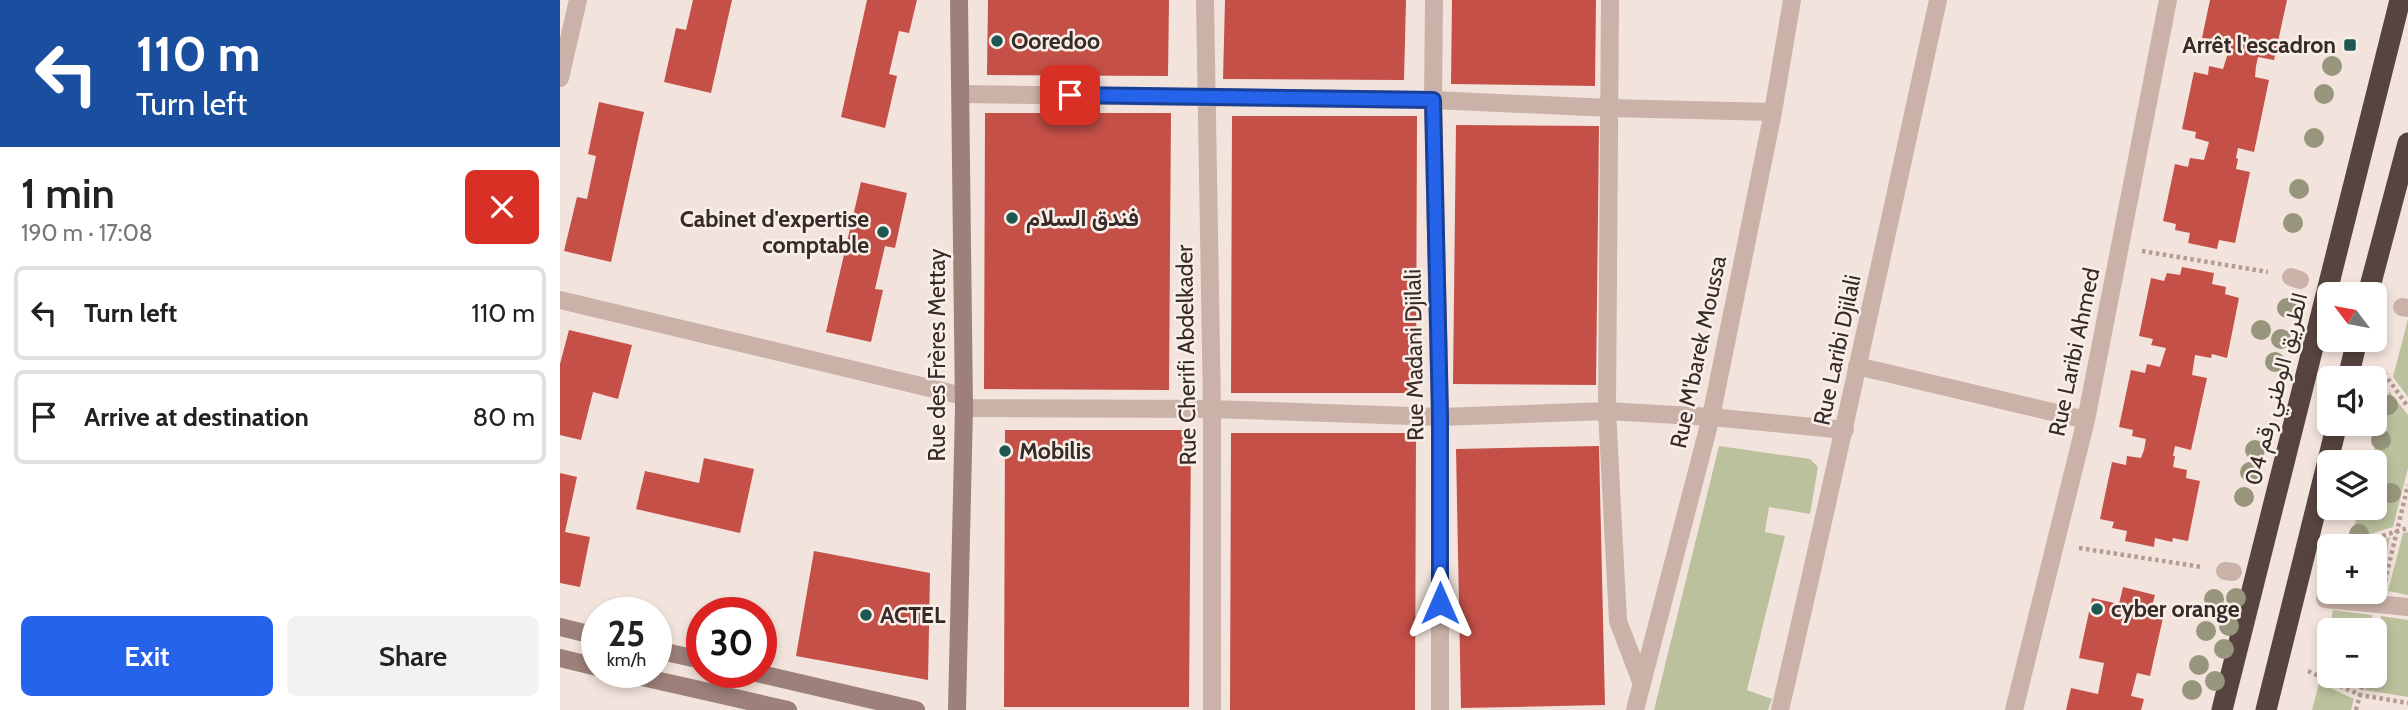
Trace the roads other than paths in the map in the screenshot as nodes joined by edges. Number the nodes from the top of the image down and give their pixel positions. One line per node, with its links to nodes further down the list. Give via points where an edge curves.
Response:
1 (578, 0): 10 (street)
2 (959, 0): 11 (street, Rue des Frères Mettay)
3 (1205, 0): 12 (street, Rue Cherifi Abdelkader)
4 (1434, 0): 13 (street, Rue Madani Djilali)
5 (1611, 0): 14 (street)
6 (1792, 0): 15 (street, Rue M'barek Moussa)
7 (1938, 0): 19 (street, Rue Laribi Djilali)
8 (2168, 0): 25 (street, Rue Laribi Ahmed)
9 (2400, 0): 45 (highway, الطريق الوطني رقم 04)
10 (560, 78)
11 (960, 94): 12 (street); 20 (street, Rue des Frères Mettay)
12 (1207, 96): 13 (street); 21 (street, Rue Cherifi Abdelkader)
13 (1433, 100): 14 (street); 23 (street, Rue Madani Djilali)
14 (1610, 108): 15 (street); 22 (street)
15 (1773, 112): 24 (street, Rue M'barek Moussa)
16 (2408, 143): 17 (highway)
17 (2371, 282)
18 (560, 300): 20 (street)
19 (1857, 366): 25 (street); 26 (street, Rue Laribi Djilali)
20 (964, 402): 21 (street); 39 (street, Rue des Frères Mettay)
21 (1212, 409): 23 (street); 40 (street, Rue Cherifi Abdelkader)
22 (1607, 411): 23 (street); 24 (street); 36 (street, via 1618,621)
23 (1440, 416): 41 (street, Rue Madani Djilali)
24 (1712, 417): 26 (street); 36 (street, Rue M'barek Moussa)
25 (2086, 420): 44 (street, Rue Laribi Ahmed)
26 (1845, 430): 43 (street, Rue Laribi Djilali)
27 (2334, 436): 46 (highway)
28 (2387, 604): 29 (street)
29 (2408, 607)
30 (560, 627): 31 (street)
31 (581, 632)
32 (560, 658): 33 (street)
33 (581, 663)
34 (777, 678): 38 (street)
35 (672, 684): 37 (street)
36 (1642, 684): 42 (street, Rue M'barek Moussa)
37 (788, 710)
38 (916, 710)
39 (957, 710)
40 (1212, 710)
41 (1440, 710)
42 (1634, 710)
43 (1780, 710)
44 (2014, 710)
45 (2222, 710)
46 (2266, 710)

